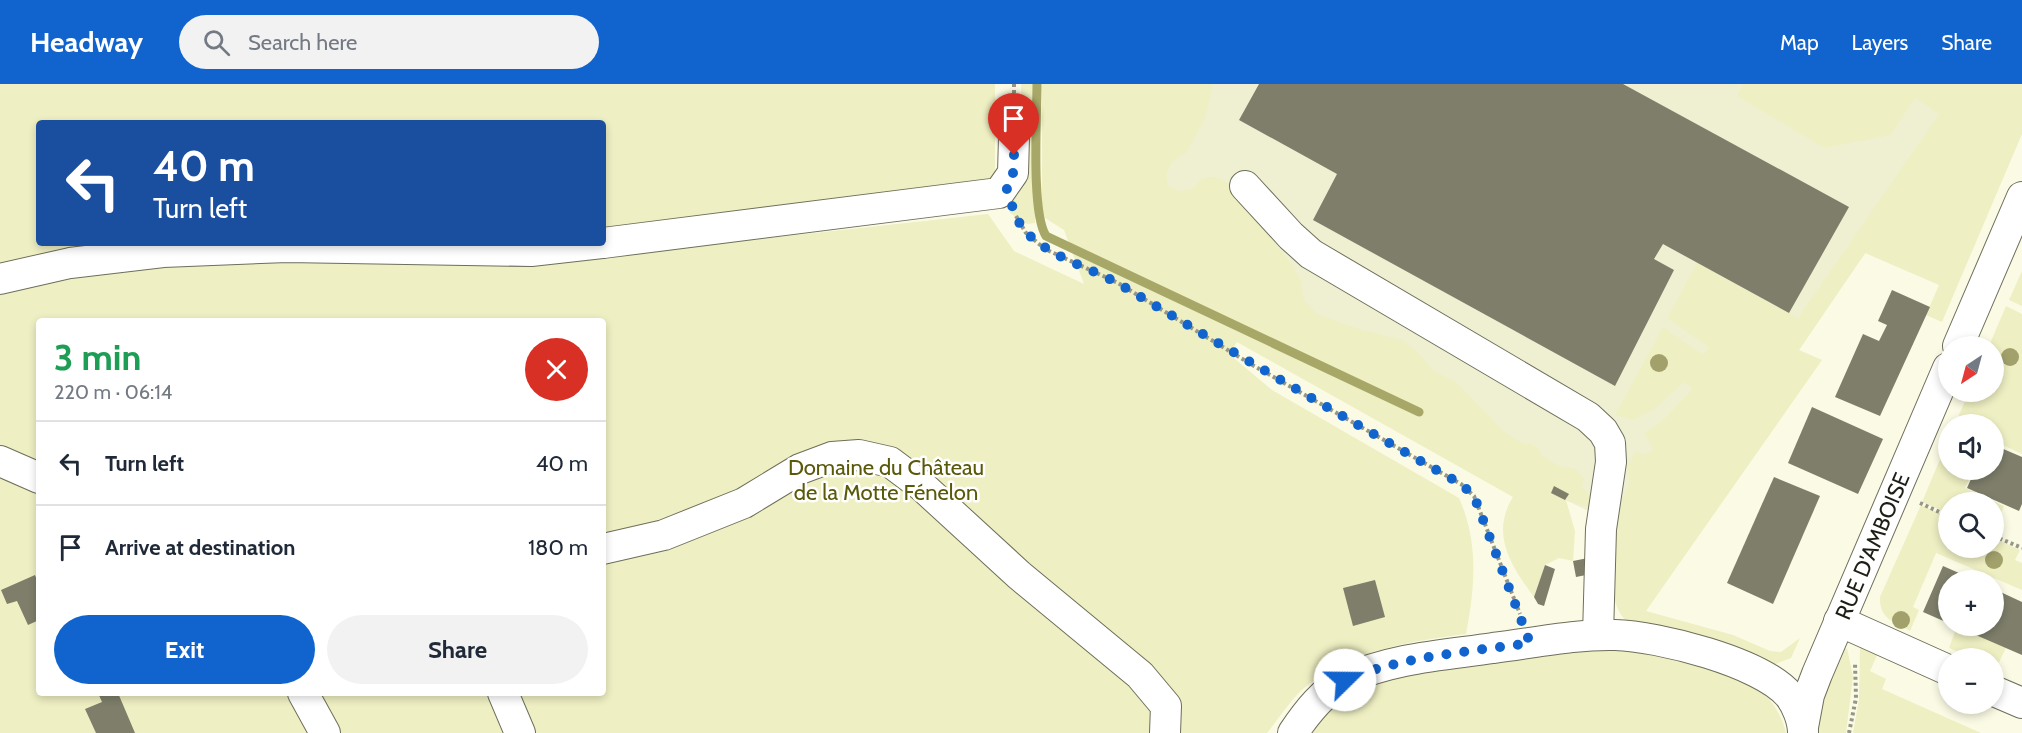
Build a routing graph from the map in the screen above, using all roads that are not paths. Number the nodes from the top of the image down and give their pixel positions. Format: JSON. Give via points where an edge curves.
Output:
{"nodes":[{"id":1,"x":1014,"y":137,"type":"dead end"},
{"id":2,"x":1245,"y":186,"type":"dead end"},
{"id":3,"x":2022,"y":197,"type":"edge"},
{"id":4,"x":606,"y":243,"type":"edge"},
{"id":5,"x":575,"y":246,"type":"edge"},
{"id":6,"x":0,"y":279,"type":"edge"},
{"id":7,"x":1962,"y":336,"type":"edge"},
{"id":8,"x":1938,"y":394,"type":"edge"},
{"id":9,"x":0,"y":461,"type":"edge"},
{"id":10,"x":36,"y":477,"type":"edge"},
{"id":11,"x":606,"y":548,"type":"edge"},
{"id":12,"x":1848,"y":625,"type":"junction"},
{"id":13,"x":1598,"y":635,"type":"junction"},
{"id":14,"x":1938,"y":666,"type":"edge"},
{"id":15,"x":2004,"y":695,"type":"edge"},
{"id":16,"x":305,"y":696,"type":"edge"},
{"id":17,"x":503,"y":696,"type":"edge"},
{"id":18,"x":2022,"y":703,"type":"edge"},
{"id":19,"x":1803,"y":730,"type":"edge"},
{"id":20,"x":324,"y":733,"type":"edge"},
{"id":21,"x":520,"y":733,"type":"edge"},
{"id":22,"x":1165,"y":733,"type":"edge"},
{"id":23,"x":1293,"y":733,"type":"edge"}],
"edges":[{"from":1,"to":4,"type":"street","via":[[1013,173],[999,193]]},
{"from":2,"to":13,"type":"street","via":[[1311,254],[1588,417],[1603,431],[1610,443],[1611,462],[1601,529]]},
{"from":3,"to":7,"type":"street"},
{"from":5,"to":6,"type":"street","via":[[531,251],[287,247],[163,252],[70,263]]},
{"from":8,"to":12,"type":"street","name":"RUE D'AMBOISE"},
{"from":9,"to":10,"type":"street"},
{"from":11,"to":22,"type":"street","via":[[653,538],[744,503],[800,469],[832,457],[859,455],[890,462],[922,486],[1018,575],[1140,675],[1166,706]]},
{"from":12,"to":14,"type":"street"},
{"from":12,"to":19,"type":"street","name":"RUE D'AMBOISE","via":[[1809,695]]},
{"from":13,"to":19,"type":"street","via":[[1641,637],[1741,666],[1788,694]]},
{"from":13,"to":23,"type":"street","via":[[1378,667],[1345,680],[1326,693]]},
{"from":15,"to":18,"type":"street"},
{"from":16,"to":20,"type":"street"},
{"from":17,"to":21,"type":"street"}]}
